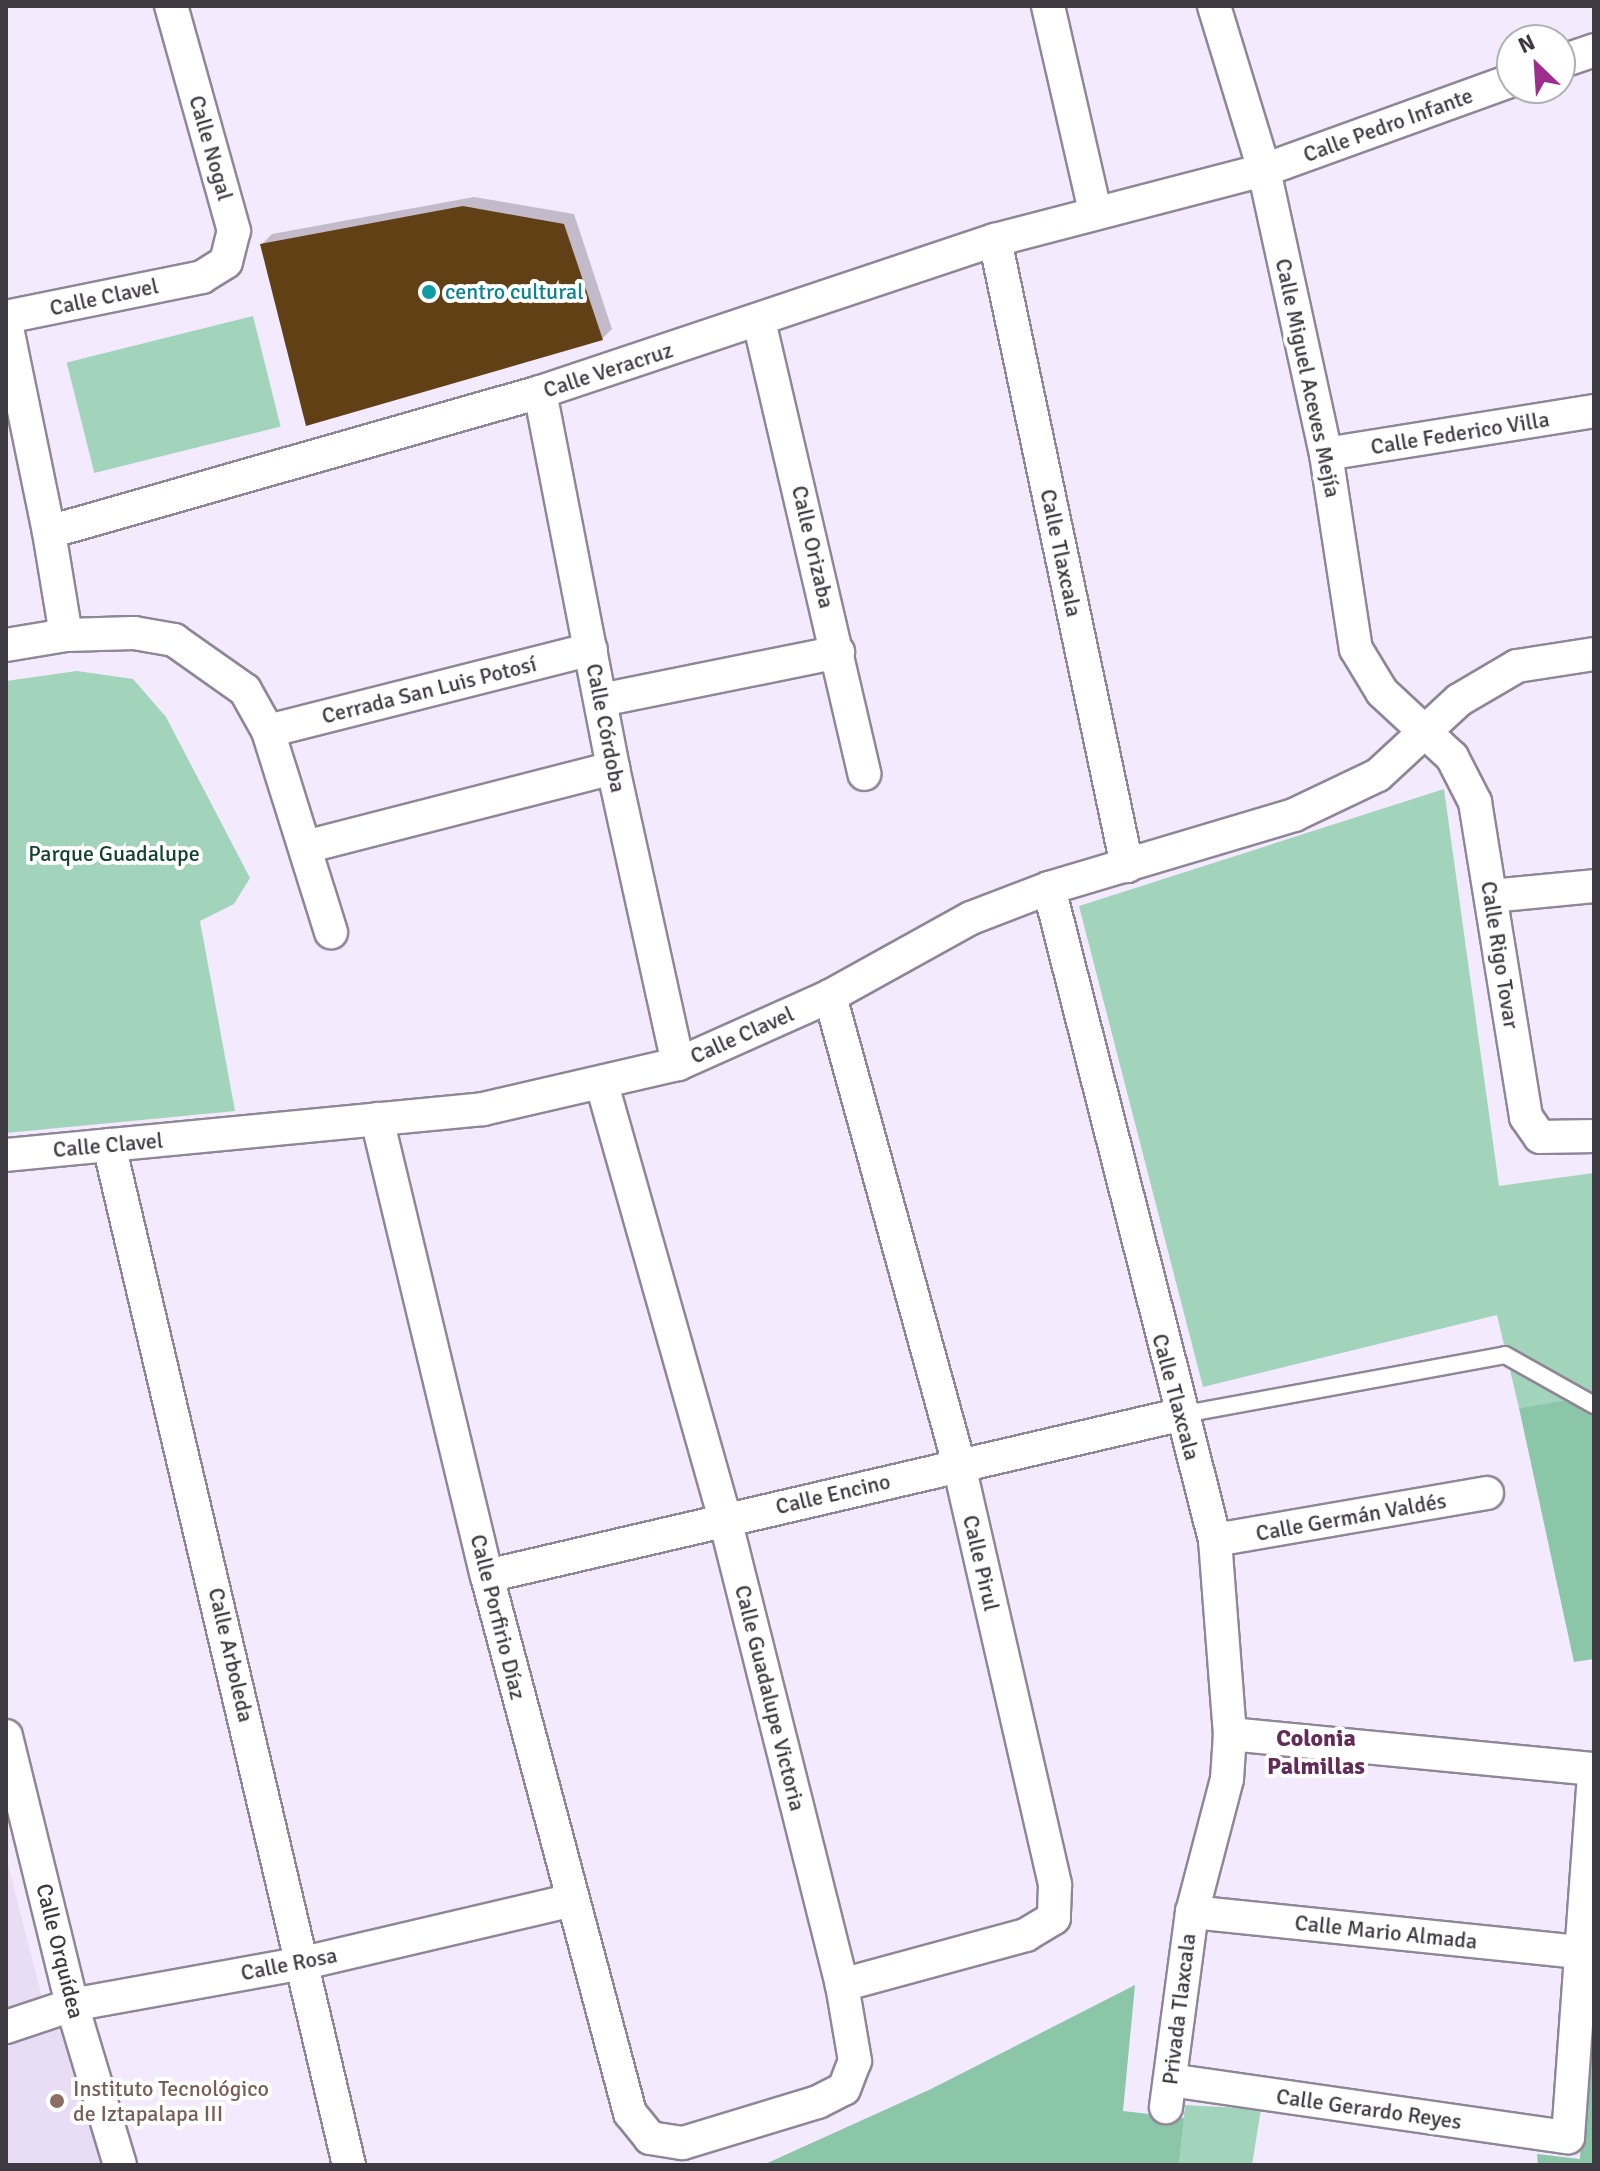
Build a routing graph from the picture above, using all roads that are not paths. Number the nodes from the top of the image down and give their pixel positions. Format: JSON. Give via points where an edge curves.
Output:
{"nodes":[{"id":1,"x":171,"y":6,"type":"edge"},
{"id":2,"x":1048,"y":6,"type":"edge"},
{"id":3,"x":1214,"y":6,"type":"edge"},
{"id":4,"x":1496,"y":86,"type":"edge"},
{"id":5,"x":1264,"y":170,"type":"junction"},
{"id":6,"x":1095,"y":211,"type":"junction"},
{"id":7,"x":995,"y":240,"type":"junction"},
{"id":8,"x":202,"y":277,"type":"joint"},
{"id":9,"x":6,"y":320,"type":"edge"},
{"id":10,"x":759,"y":321,"type":"junction"},
{"id":11,"x":540,"y":392,"type":"junction"},
{"id":12,"x":1594,"y":411,"type":"edge"},
{"id":13,"x":1326,"y":454,"type":"junction"},
{"id":14,"x":49,"y":532,"type":"junction"},
{"id":15,"x":66,"y":635,"type":"junction"},
{"id":16,"x":6,"y":645,"type":"edge"},
{"id":17,"x":591,"y":649,"type":"junction"},
{"id":18,"x":838,"y":652,"type":"junction"},
{"id":19,"x":1594,"y":654,"type":"edge"},
{"id":20,"x":601,"y":700,"type":"junction"},
{"id":21,"x":268,"y":731,"type":"junction"},
{"id":22,"x":1423,"y":734,"type":"junction"},
{"id":23,"x":613,"y":768,"type":"junction"},
{"id":24,"x":864,"y":774,"type":"dead end"},
{"id":25,"x":305,"y":847,"type":"junction"},
{"id":26,"x":1127,"y":866,"type":"junction"},
{"id":27,"x":1594,"y":886,"type":"edge"},
{"id":28,"x":1049,"y":888,"type":"junction"},
{"id":29,"x":1491,"y":896,"type":"junction"},
{"id":30,"x":331,"y":932,"type":"dead end"},
{"id":31,"x":830,"y":996,"type":"junction"},
{"id":32,"x":678,"y":1064,"type":"junction"},
{"id":33,"x":601,"y":1082,"type":"junction"},
{"id":34,"x":377,"y":1119,"type":"junction"},
{"id":35,"x":1594,"y":1136,"type":"edge"},
{"id":36,"x":109,"y":1145,"type":"junction"},
{"id":37,"x":6,"y":1155,"type":"edge"},
{"id":38,"x":1594,"y":1405,"type":"edge"},
{"id":39,"x":1179,"y":1415,"type":"junction"},
{"id":40,"x":959,"y":1465,"type":"junction"},
{"id":41,"x":1487,"y":1493,"type":"dead end"},
{"id":42,"x":725,"y":1519,"type":"junction"},
{"id":43,"x":1215,"y":1540,"type":"junction"},
{"id":44,"x":487,"y":1576,"type":"junction"},
{"id":45,"x":1230,"y":1734,"type":"junction"},
{"id":46,"x":6,"y":1736,"type":"edge"},
{"id":47,"x":1594,"y":1771,"type":"edge"},
{"id":48,"x":572,"y":1900,"type":"junction"},
{"id":49,"x":1192,"y":1912,"type":"junction"},
{"id":50,"x":1580,"y":1952,"type":"junction"},
{"id":51,"x":304,"y":1963,"type":"junction"},
{"id":52,"x":842,"y":1985,"type":"junction"},
{"id":53,"x":72,"y":2005,"type":"junction"},
{"id":54,"x":6,"y":2027,"type":"edge"},
{"id":55,"x":1168,"y":2094,"type":"joint"},
{"id":56,"x":630,"y":2113,"type":"joint"},
{"id":57,"x":120,"y":2165,"type":"edge"},
{"id":58,"x":349,"y":2165,"type":"edge"}],
"edges":[{"from":1,"to":8,"type":"street","name":"Calle Nogal","via":[[234,231],[226,262]]},
{"from":2,"to":6,"type":"street"},
{"from":3,"to":5,"type":"street","name":"Calle Miguel Aceves Mejía"},
{"from":4,"to":5,"type":"street","name":"Calle Pedro Infante"},
{"from":5,"to":6,"type":"street","name":"Calle Veracruz"},
{"from":5,"to":13,"type":"street","name":"Calle Miguel Aceves Mejía"},
{"from":6,"to":7,"type":"street","name":"Calle Veracruz"},
{"from":7,"to":10,"type":"street","name":"Calle Veracruz"},
{"from":7,"to":26,"type":"street","name":"Calle Tlaxcala"},
{"from":8,"to":9,"type":"street","name":"Calle Clavel"},
{"from":9,"to":14,"type":"street"},
{"from":10,"to":11,"type":"street","name":"Calle Veracruz"},
{"from":10,"to":18,"type":"street","name":"Calle Orizaba"},
{"from":11,"to":14,"type":"street","name":"Calle Veracruz"},
{"from":11,"to":17,"type":"street","name":"Calle Córdoba"},
{"from":12,"to":13,"type":"street","name":"Calle Federico Villa"},
{"from":13,"to":22,"type":"street","name":"Calle Miguel Aceves Mejía","via":[[1356,649],[1382,692]]},
{"from":14,"to":15,"type":"street"},
{"from":15,"to":16,"type":"street"},
{"from":15,"to":21,"type":"street","via":[[134,633],[174,640],[245,690]]},
{"from":17,"to":20,"type":"street","name":"Calle Córdoba"},
{"from":17,"to":21,"type":"street","name":"Cerrada San Luis Potosí"},
{"from":18,"to":20,"type":"street"},
{"from":18,"to":24,"type":"street","name":"Calle Orizaba"},
{"from":19,"to":22,"type":"street","name":"Calle Clavel","via":[[1517,666],[1459,700]]},
{"from":20,"to":23,"type":"street","name":"Calle Córdoba"},
{"from":21,"to":25,"type":"street"},
{"from":22,"to":26,"type":"street","name":"Calle Clavel","via":[[1378,775],[1294,815]]},
{"from":22,"to":29,"type":"street","name":"Calle Rigo Tovar","via":[[1452,757],[1475,802]]},
{"from":23,"to":25,"type":"street"},
{"from":23,"to":32,"type":"street","name":"Calle Córdoba"},
{"from":25,"to":30,"type":"street"},
{"from":26,"to":28,"type":"street","name":"Calle Clavel"},
{"from":27,"to":29,"type":"street"},
{"from":28,"to":31,"type":"street","name":"Calle Clavel","via":[[971,918]]},
{"from":28,"to":39,"type":"street","name":"Calle Tlaxcala"},
{"from":29,"to":35,"type":"street","name":"Calle Rigo Tovar","via":[[1526,1117],[1540,1137]]},
{"from":31,"to":32,"type":"street","name":"Calle Clavel"},
{"from":31,"to":40,"type":"street","name":"Calle Pirul"},
{"from":32,"to":33,"type":"street","name":"Calle Clavel"},
{"from":33,"to":34,"type":"street","name":"Calle Clavel","via":[[483,1109]]},
{"from":33,"to":42,"type":"street","name":"Calle Guadalupe Victoria"},
{"from":34,"to":36,"type":"street","name":"Calle Clavel"},
{"from":34,"to":44,"type":"street","name":"Calle Porfirio Díaz"},
{"from":36,"to":37,"type":"street","name":"Calle Clavel"},
{"from":36,"to":51,"type":"street","name":"Calle Arboleda"},
{"from":38,"to":39,"type":"lane","via":[[1505,1355]]},
{"from":39,"to":40,"type":"street","name":"Calle Encino"},
{"from":39,"to":43,"type":"street","name":"Calle Tlaxcala"},
{"from":40,"to":42,"type":"street","name":"Calle Encino"},
{"from":40,"to":52,"type":"street","name":"Calle Pirul","via":[[1055,1885],[1054,1918],[1026,1935]]},
{"from":41,"to":43,"type":"street","name":"Calle Germán Valdés"},
{"from":42,"to":44,"type":"street","name":"Calle Encino"},
{"from":42,"to":52,"type":"street","name":"Calle Guadalupe Victoria"},
{"from":43,"to":45,"type":"street","name":"Calle Tlaxcala"},
{"from":44,"to":48,"type":"street","name":"Calle Porfirio Díaz"},
{"from":45,"to":47,"type":"street"},
{"from":45,"to":49,"type":"street","name":"Calle Tlaxcala","via":[[1227,1779]]},
{"from":46,"to":53,"type":"street","name":"Calle Orquídea"},
{"from":47,"to":50,"type":"street"},
{"from":48,"to":51,"type":"street","name":"Calle Rosa"},
{"from":48,"to":56,"type":"street","name":"Calle Porfirio Díaz"},
{"from":49,"to":50,"type":"street","name":"Calle Mario Almada"},
{"from":49,"to":55,"type":"street","name":"Privada Tlaxcala"},
{"from":50,"to":55,"type":"street","name":"Calle Gerardo Reyes","via":[[1568,2137]]},
{"from":51,"to":53,"type":"street","name":"Calle Rosa"},
{"from":51,"to":58,"type":"street","name":"Calle Arboleda"},
{"from":52,"to":56,"type":"street","name":"Calle Guadalupe Victoria","via":[[855,2061],[844,2089],[818,2102],[683,2143],[650,2138]]},
{"from":53,"to":54,"type":"street","name":"Calle Rosa"},
{"from":53,"to":57,"type":"street","name":"Calle Orquídea"}]}
